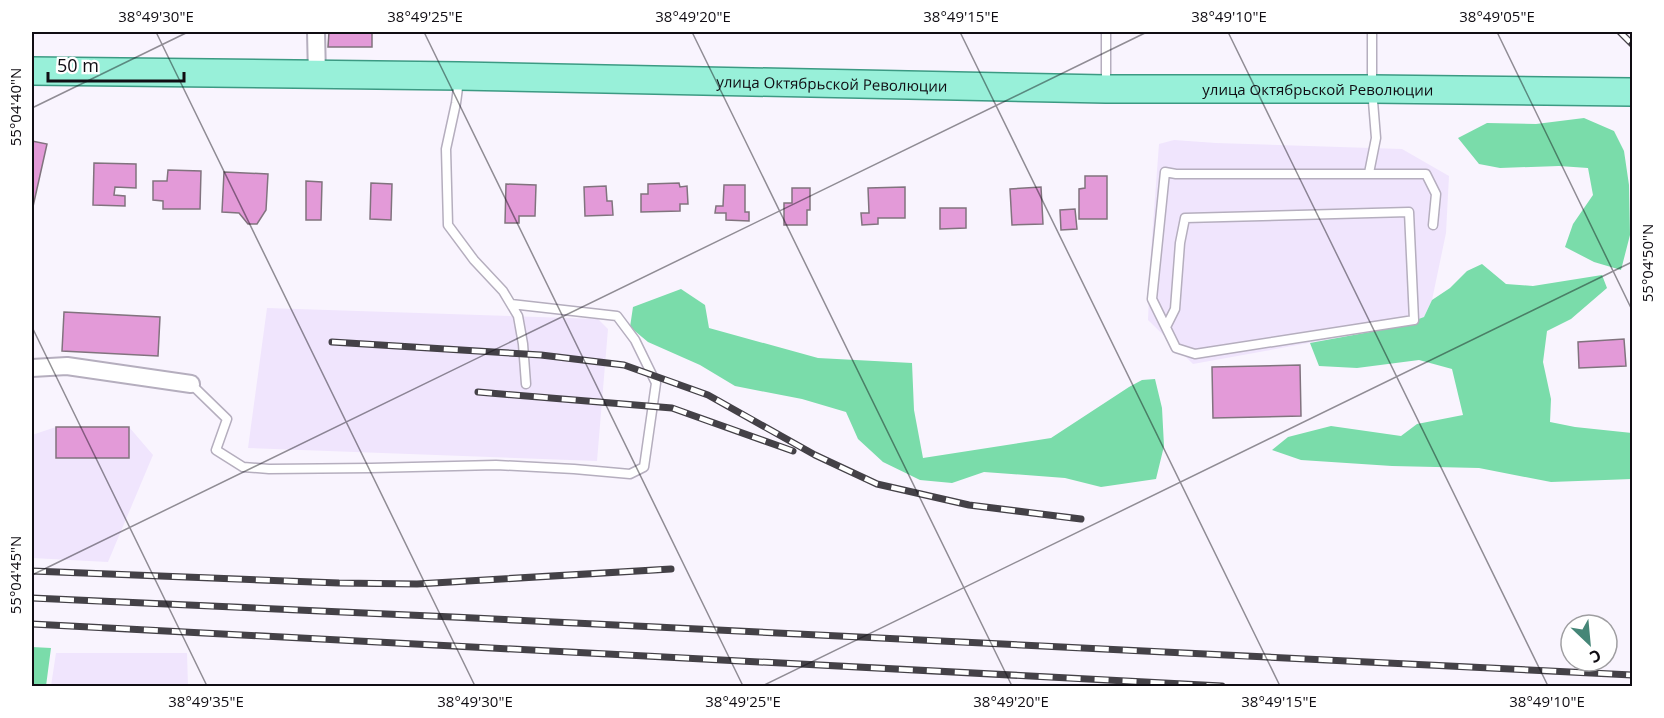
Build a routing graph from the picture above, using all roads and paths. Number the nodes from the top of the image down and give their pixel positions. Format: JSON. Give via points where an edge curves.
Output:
{"nodes":[{"id":1,"x":316,"y":32,"type":"edge"},
{"id":2,"x":1106,"y":32,"type":"edge"},
{"id":3,"x":1372,"y":32,"type":"edge"},
{"id":4,"x":32,"y":71,"type":"edge"},
{"id":5,"x":317,"y":76,"type":"junction"},
{"id":6,"x":459,"y":76,"type":"junction"},
{"id":7,"x":1106,"y":89,"type":"junction"},
{"id":8,"x":1372,"y":89,"type":"junction"},
{"id":9,"x":1632,"y":92,"type":"edge"},
{"id":10,"x":1369,"y":173,"type":"junction"},
{"id":11,"x":1433,"y":225,"type":"dead end"},
{"id":12,"x":511,"y":304,"type":"junction"},
{"id":13,"x":1166,"y":327,"type":"junction"},
{"id":14,"x":32,"y":368,"type":"edge"},
{"id":15,"x":191,"y":384,"type":"joint"},
{"id":16,"x":526,"y":384,"type":"dead end"}],
"edges":[{"from":1,"to":5,"type":"street"},
{"from":2,"to":7,"type":"lane"},
{"from":3,"to":8,"type":"lane"},
{"from":4,"to":5,"type":"main road","name":"улица Октябрьской Революции"},
{"from":5,"to":6,"type":"main road","name":"улица Октябрьской Революции"},
{"from":6,"to":7,"type":"main road","name":"улица Октябрьской Революции"},
{"from":6,"to":12,"type":"lane","via":[[446,148],[448,225]]},
{"from":7,"to":8,"type":"main road","name":"улица Октябрьской Революции"},
{"from":8,"to":9,"type":"main road","name":"улица Октябрьской Революции"},
{"from":8,"to":10,"type":"lane","via":[[1376,138]]},
{"from":10,"to":11,"type":"lane","via":[[1426,174],[1436,194]]},
{"from":10,"to":13,"type":"lane","via":[[1165,172],[1152,299]]},
{"from":12,"to":15,"type":"lane","via":[[617,316],[635,340],[656,382],[644,467],[630,474],[496,465],[243,467],[216,450],[227,418]]},
{"from":12,"to":16,"type":"lane","via":[[518,316]]},
{"from":13,"to":13,"type":"lane","via":[[1176,348],[1195,354],[1414,320],[1409,212],[1185,218],[1175,309]]},
{"from":14,"to":15,"type":"street","via":[[67,366]]}]}
